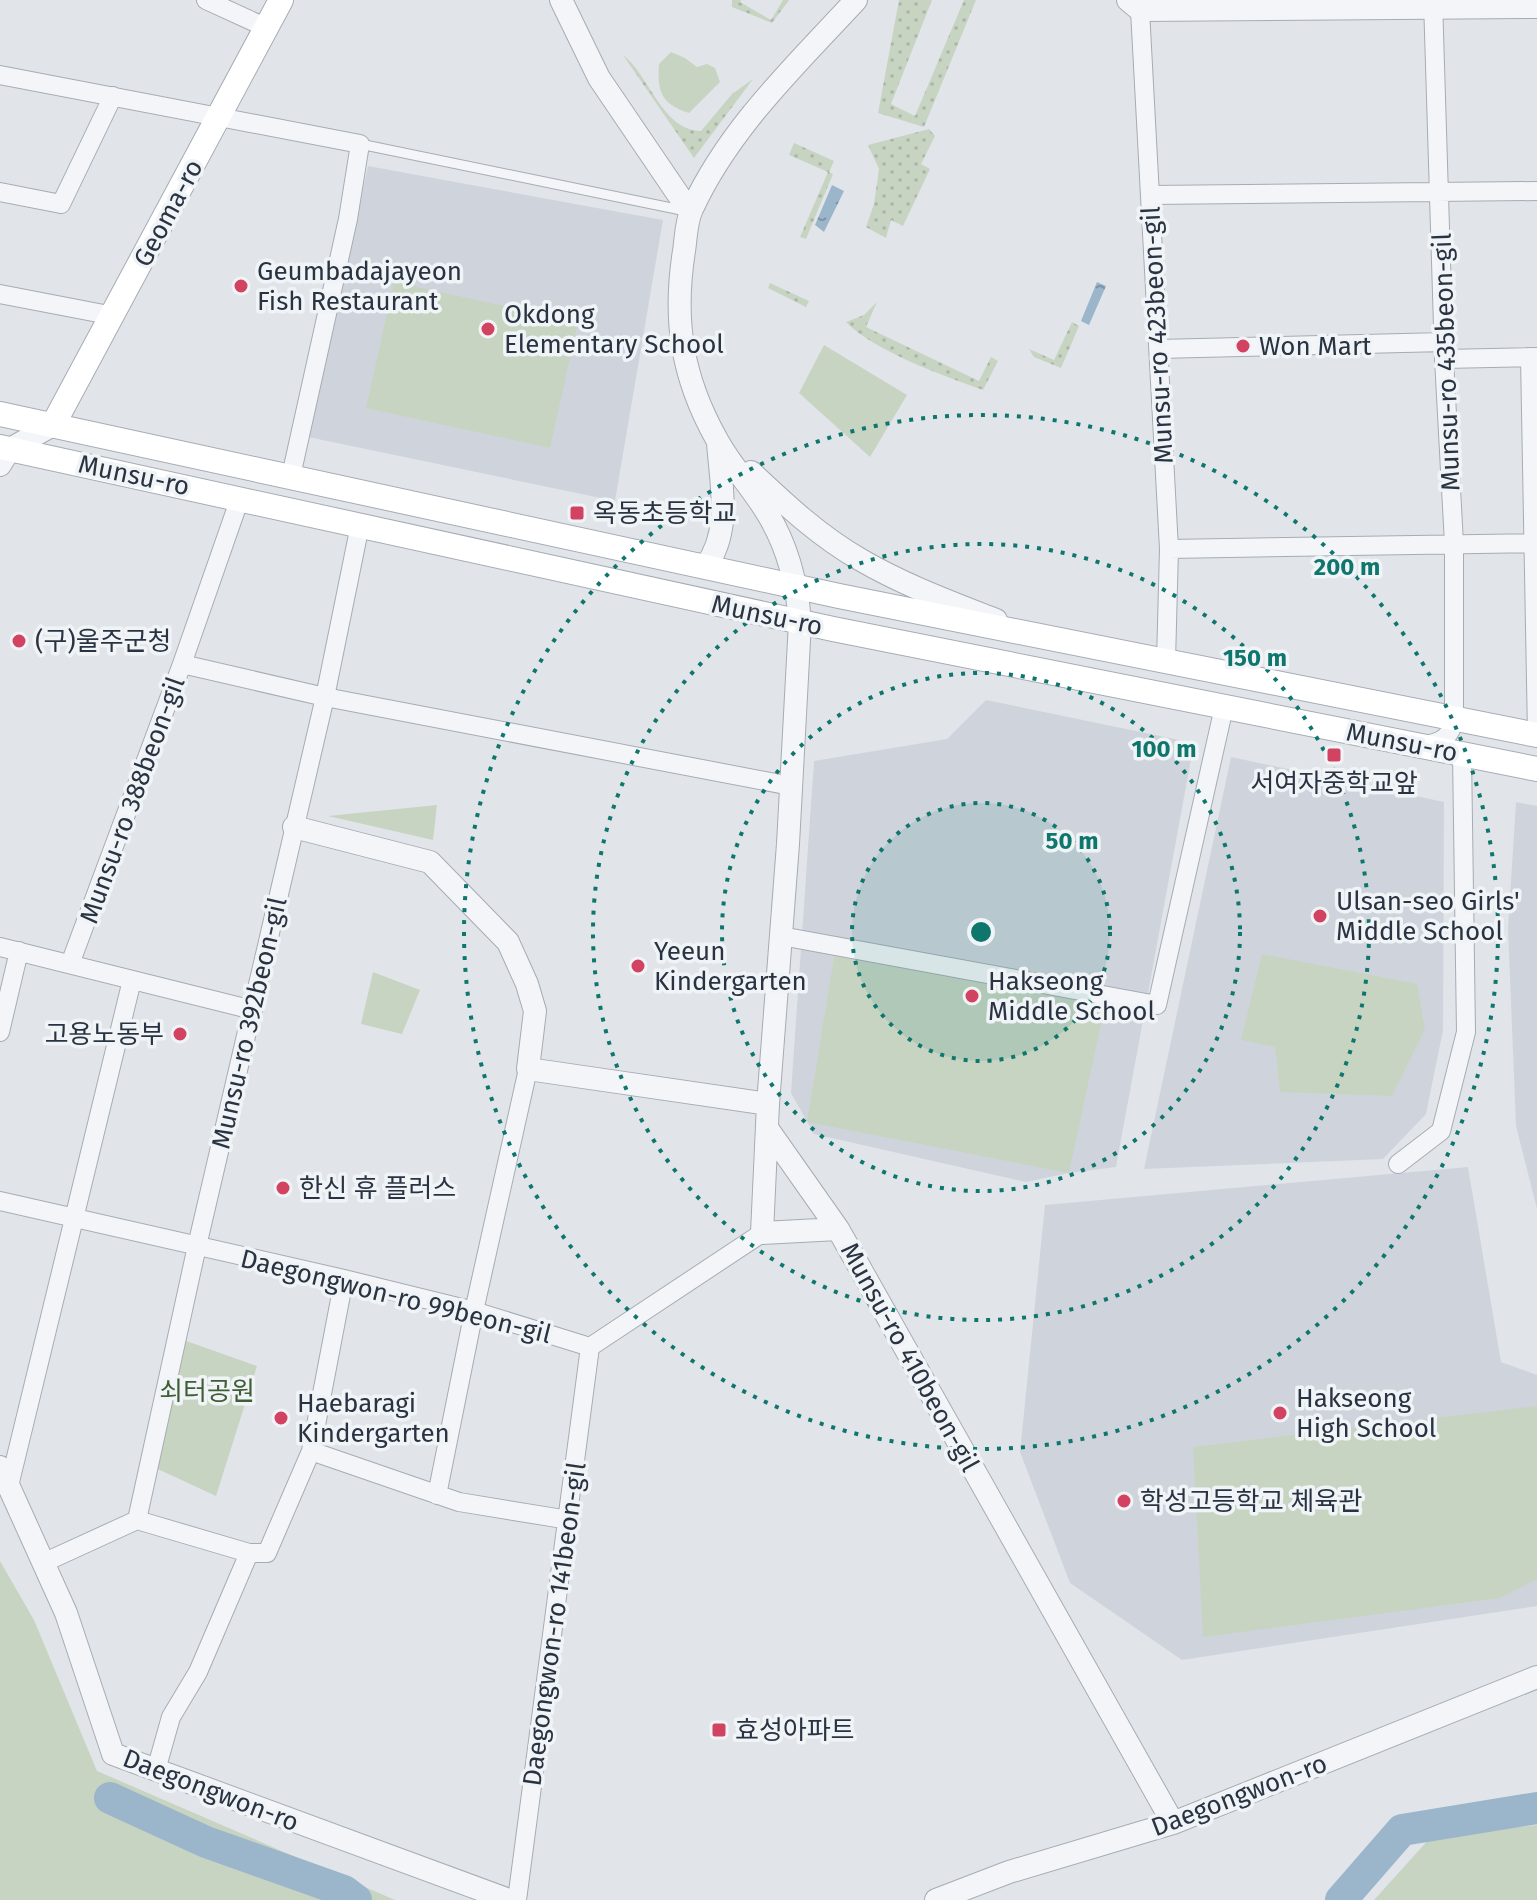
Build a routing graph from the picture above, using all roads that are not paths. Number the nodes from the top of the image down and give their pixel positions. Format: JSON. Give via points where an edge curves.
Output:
{"nodes":[{"id":1,"x":206,"y":0,"type":"edge"},
{"id":2,"x":281,"y":0,"type":"edge"},
{"id":3,"x":561,"y":0,"type":"edge"},
{"id":4,"x":856,"y":0,"type":"edge"},
{"id":5,"x":1433,"y":3,"type":"edge"},
{"id":6,"x":1134,"y":5,"type":"edge"},
{"id":7,"x":1537,"y":7,"type":"edge"},
{"id":8,"x":267,"y":28,"type":"junction"},
{"id":9,"x":0,"y":75,"type":"edge"},
{"id":10,"x":113,"y":96,"type":"junction"},
{"id":11,"x":218,"y":116,"type":"junction"},
{"id":12,"x":360,"y":144,"type":"junction"},
{"id":13,"x":1439,"y":191,"type":"junction"},
{"id":14,"x":1537,"y":191,"type":"edge"},
{"id":15,"x":0,"y":192,"type":"edge"},
{"id":16,"x":1150,"y":195,"type":"junction"},
{"id":17,"x":690,"y":212,"type":"junction"},
{"id":18,"x":0,"y":294,"type":"edge"},
{"id":19,"x":114,"y":316,"type":"junction"},
{"id":20,"x":1158,"y":349,"type":"junction"},
{"id":21,"x":1444,"y":351,"type":"junction"},
{"id":22,"x":1534,"y":357,"type":"edge"},
{"id":23,"x":0,"y":414,"type":"edge"},
{"id":24,"x":53,"y":425,"type":"junction"},
{"id":25,"x":717,"y":442,"type":"junction"},
{"id":26,"x":3,"y":454,"type":"edge"},
{"id":27,"x":291,"y":476,"type":"junction"},
{"id":28,"x":240,"y":498,"type":"junction"},
{"id":29,"x":360,"y":525,"type":"junction"},
{"id":30,"x":1535,"y":543,"type":"edge"},
{"id":31,"x":1454,"y":544,"type":"junction"},
{"id":32,"x":1169,"y":549,"type":"junction"},
{"id":33,"x":705,"y":567,"type":"junction"},
{"id":34,"x":797,"y":587,"type":"junction"},
{"id":35,"x":800,"y":622,"type":"junction"},
{"id":36,"x":1037,"y":636,"type":"junction"},
{"id":37,"x":1166,"y":661,"type":"junction"},
{"id":38,"x":182,"y":664,"type":"junction"},
{"id":39,"x":325,"y":697,"type":"junction"},
{"id":40,"x":1224,"y":707,"type":"junction"},
{"id":41,"x":1454,"y":718,"type":"junction"},
{"id":42,"x":1537,"y":735,"type":"edge"},
{"id":43,"x":1420,"y":745,"type":"junction"},
{"id":44,"x":1462,"y":754,"type":"junction"},
{"id":45,"x":1537,"y":769,"type":"edge"},
{"id":46,"x":791,"y":786,"type":"junction"},
{"id":47,"x":294,"y":827,"type":"junction"},
{"id":48,"x":781,"y":936,"type":"junction"},
{"id":49,"x":0,"y":947,"type":"edge"},
{"id":50,"x":19,"y":951,"type":"junction"},
{"id":51,"x":70,"y":964,"type":"junction"},
{"id":52,"x":132,"y":980,"type":"junction"},
{"id":53,"x":253,"y":1010,"type":"junction"},
{"id":54,"x":0,"y":1032,"type":"edge"},
{"id":55,"x":528,"y":1069,"type":"junction"},
{"id":56,"x":768,"y":1104,"type":"junction"},
{"id":57,"x":767,"y":1128,"type":"junction"},
{"id":58,"x":1398,"y":1164,"type":"dead end"},
{"id":59,"x":0,"y":1201,"type":"edge"},
{"id":60,"x":73,"y":1218,"type":"junction"},
{"id":61,"x":838,"y":1229,"type":"junction"},
{"id":62,"x":762,"y":1233,"type":"junction"},
{"id":63,"x":197,"y":1246,"type":"junction"},
{"id":64,"x":344,"y":1279,"type":"junction"},
{"id":65,"x":474,"y":1311,"type":"junction"},
{"id":66,"x":590,"y":1347,"type":"junction"},
{"id":67,"x":311,"y":1451,"type":"junction"},
{"id":68,"x":4,"y":1477,"type":"edge"},
{"id":69,"x":437,"y":1495,"type":"junction"},
{"id":70,"x":137,"y":1520,"type":"junction"},
{"id":71,"x":569,"y":1520,"type":"junction"},
{"id":72,"x":249,"y":1553,"type":"junction"},
{"id":73,"x":43,"y":1563,"type":"junction"},
{"id":74,"x":1537,"y":1677,"type":"edge"},
{"id":75,"x":156,"y":1770,"type":"junction"},
{"id":76,"x":1173,"y":1823,"type":"junction"},
{"id":77,"x":509,"y":1900,"type":"edge"},
{"id":78,"x":517,"y":1900,"type":"edge"},
{"id":79,"x":936,"y":1900,"type":"edge"}],
"edges":[{"from":1,"to":8,"type":"street"},
{"from":2,"to":8,"type":"main road","name":"Geoma-ro"},
{"from":3,"to":17,"type":"street","via":[[599,78]]},
{"from":4,"to":17,"type":"street","via":[[753,112]]},
{"from":5,"to":6,"type":"street"},
{"from":5,"to":7,"type":"street"},
{"from":5,"to":13,"type":"street","name":"Munsu-ro 435beon-gil"},
{"from":6,"to":16,"type":"street","name":"Munsu-ro 423beon-gil"},
{"from":8,"to":11,"type":"main road","name":"Geoma-ro"},
{"from":9,"to":10,"type":"street"},
{"from":10,"to":11,"type":"street"},
{"from":10,"to":15,"type":"street","via":[[61,204]]},
{"from":11,"to":12,"type":"street"},
{"from":11,"to":19,"type":"main road","name":"Geoma-ro"},
{"from":12,"to":17,"type":"lane"},
{"from":12,"to":27,"type":"street"},
{"from":13,"to":14,"type":"street"},
{"from":13,"to":16,"type":"street"},
{"from":13,"to":21,"type":"street","name":"Munsu-ro 435beon-gil"},
{"from":16,"to":20,"type":"street","name":"Munsu-ro 423beon-gil"},
{"from":17,"to":25,"type":"street","via":[[678,288],[680,337],[695,400]]},
{"from":18,"to":19,"type":"street"},
{"from":19,"to":24,"type":"main road","name":"Geoma-ro"},
{"from":20,"to":21,"type":"street"},
{"from":20,"to":32,"type":"street","name":"Munsu-ro 423beon-gil"},
{"from":21,"to":22,"type":"street"},
{"from":21,"to":31,"type":"street","name":"Munsu-ro 435beon-gil"},
{"from":22,"to":30,"type":"street"},
{"from":23,"to":24,"type":"main road","name":"Munsu-ro"},
{"from":24,"to":26,"type":"street"},
{"from":24,"to":27,"type":"main road","name":"Munsu-ro"},
{"from":25,"to":33,"type":"street","via":[[722,516],[716,551]]},
{"from":25,"to":34,"type":"street","via":[[766,510],[785,546]]},
{"from":25,"to":36,"type":"street","via":[[798,516],[860,560]]},
{"from":26,"to":28,"type":"main road","name":"Munsu-ro"},
{"from":27,"to":33,"type":"main road","name":"Munsu-ro"},
{"from":28,"to":29,"type":"main road","name":"Munsu-ro"},
{"from":28,"to":38,"type":"street","name":"Munsu-ro 388beon-gil"},
{"from":29,"to":35,"type":"main road","name":"Munsu-ro"},
{"from":29,"to":39,"type":"street","name":"Munsu-ro 392beon-gil"},
{"from":30,"to":31,"type":"street"},
{"from":30,"to":42,"type":"street"},
{"from":31,"to":32,"type":"street"},
{"from":31,"to":41,"type":"street","name":"Munsu-ro 435beon-gil"},
{"from":32,"to":37,"type":"street","name":"Munsu-ro 423beon-gil"},
{"from":33,"to":34,"type":"main road","name":"Munsu-ro"},
{"from":34,"to":35,"type":"street"},
{"from":34,"to":36,"type":"main road","name":"Munsu-ro"},
{"from":35,"to":40,"type":"main road","name":"Munsu-ro"},
{"from":35,"to":46,"type":"street"},
{"from":36,"to":37,"type":"main road","name":"Munsu-ro"},
{"from":37,"to":41,"type":"main road","name":"Munsu-ro"},
{"from":38,"to":39,"type":"street"},
{"from":38,"to":51,"type":"street","name":"Munsu-ro 388beon-gil"},
{"from":39,"to":46,"type":"street"},
{"from":39,"to":47,"type":"street","name":"Munsu-ro 392beon-gil"},
{"from":40,"to":43,"type":"main road","name":"Munsu-ro"},
{"from":40,"to":48,"type":"street","via":[[1157,1005]]},
{"from":41,"to":42,"type":"main road","name":"Munsu-ro"},
{"from":41,"to":43,"type":"street","via":[[1445,739]]},
{"from":43,"to":44,"type":"main road","name":"Munsu-ro"},
{"from":44,"to":45,"type":"main road","name":"Munsu-ro"},
{"from":44,"to":58,"type":"street","via":[[1466,1032],[1441,1131]]},
{"from":46,"to":48,"type":"street"},
{"from":47,"to":53,"type":"street","name":"Munsu-ro 392beon-gil"},
{"from":47,"to":55,"type":"street","via":[[430,862],[508,942],[535,1011]]},
{"from":48,"to":56,"type":"street"},
{"from":49,"to":50,"type":"street"},
{"from":50,"to":51,"type":"street"},
{"from":50,"to":54,"type":"street"},
{"from":51,"to":52,"type":"street"},
{"from":52,"to":53,"type":"street"},
{"from":52,"to":60,"type":"street"},
{"from":53,"to":63,"type":"street","name":"Munsu-ro 392beon-gil"},
{"from":55,"to":56,"type":"street"},
{"from":55,"to":65,"type":"street"},
{"from":56,"to":57,"type":"street"},
{"from":57,"to":61,"type":"street"},
{"from":57,"to":62,"type":"street"},
{"from":59,"to":60,"type":"street","name":"Daegongwon-ro 99beon-gil"},
{"from":60,"to":63,"type":"street","name":"Daegongwon-ro 99beon-gil"},
{"from":60,"to":68,"type":"street"},
{"from":61,"to":62,"type":"street","name":"Munsu-ro 410beon-gil"},
{"from":61,"to":76,"type":"street","name":"Munsu-ro 410beon-gil"},
{"from":62,"to":66,"type":"street"},
{"from":63,"to":64,"type":"street","name":"Daegongwon-ro 99beon-gil"},
{"from":63,"to":70,"type":"street","name":"Munsu-ro 392beon-gil"},
{"from":64,"to":65,"type":"street","name":"Daegongwon-ro 99beon-gil"},
{"from":64,"to":67,"type":"street"},
{"from":65,"to":66,"type":"street","name":"Daegongwon-ro 99beon-gil"},
{"from":65,"to":69,"type":"street"},
{"from":66,"to":71,"type":"street","name":"Daegongwon-ro 141beon-gil"},
{"from":67,"to":69,"type":"street"},
{"from":67,"to":72,"type":"street","via":[[267,1553]]},
{"from":68,"to":73,"type":"street","name":"Daegongwon-ro"},
{"from":69,"to":71,"type":"street"},
{"from":70,"to":72,"type":"street"},
{"from":70,"to":73,"type":"street"},
{"from":71,"to":78,"type":"street","name":"Daegongwon-ro 141beon-gil"},
{"from":72,"to":75,"type":"street","via":[[198,1672],[171,1717]]},
{"from":73,"to":75,"type":"street","name":"Daegongwon-ro","via":[[66,1613],[113,1754]]},
{"from":74,"to":76,"type":"street","name":"Daegongwon-ro"},
{"from":75,"to":77,"type":"street","name":"Daegongwon-ro"},
{"from":76,"to":79,"type":"street","name":"Daegongwon-ro","via":[[1009,1872]]}]}
